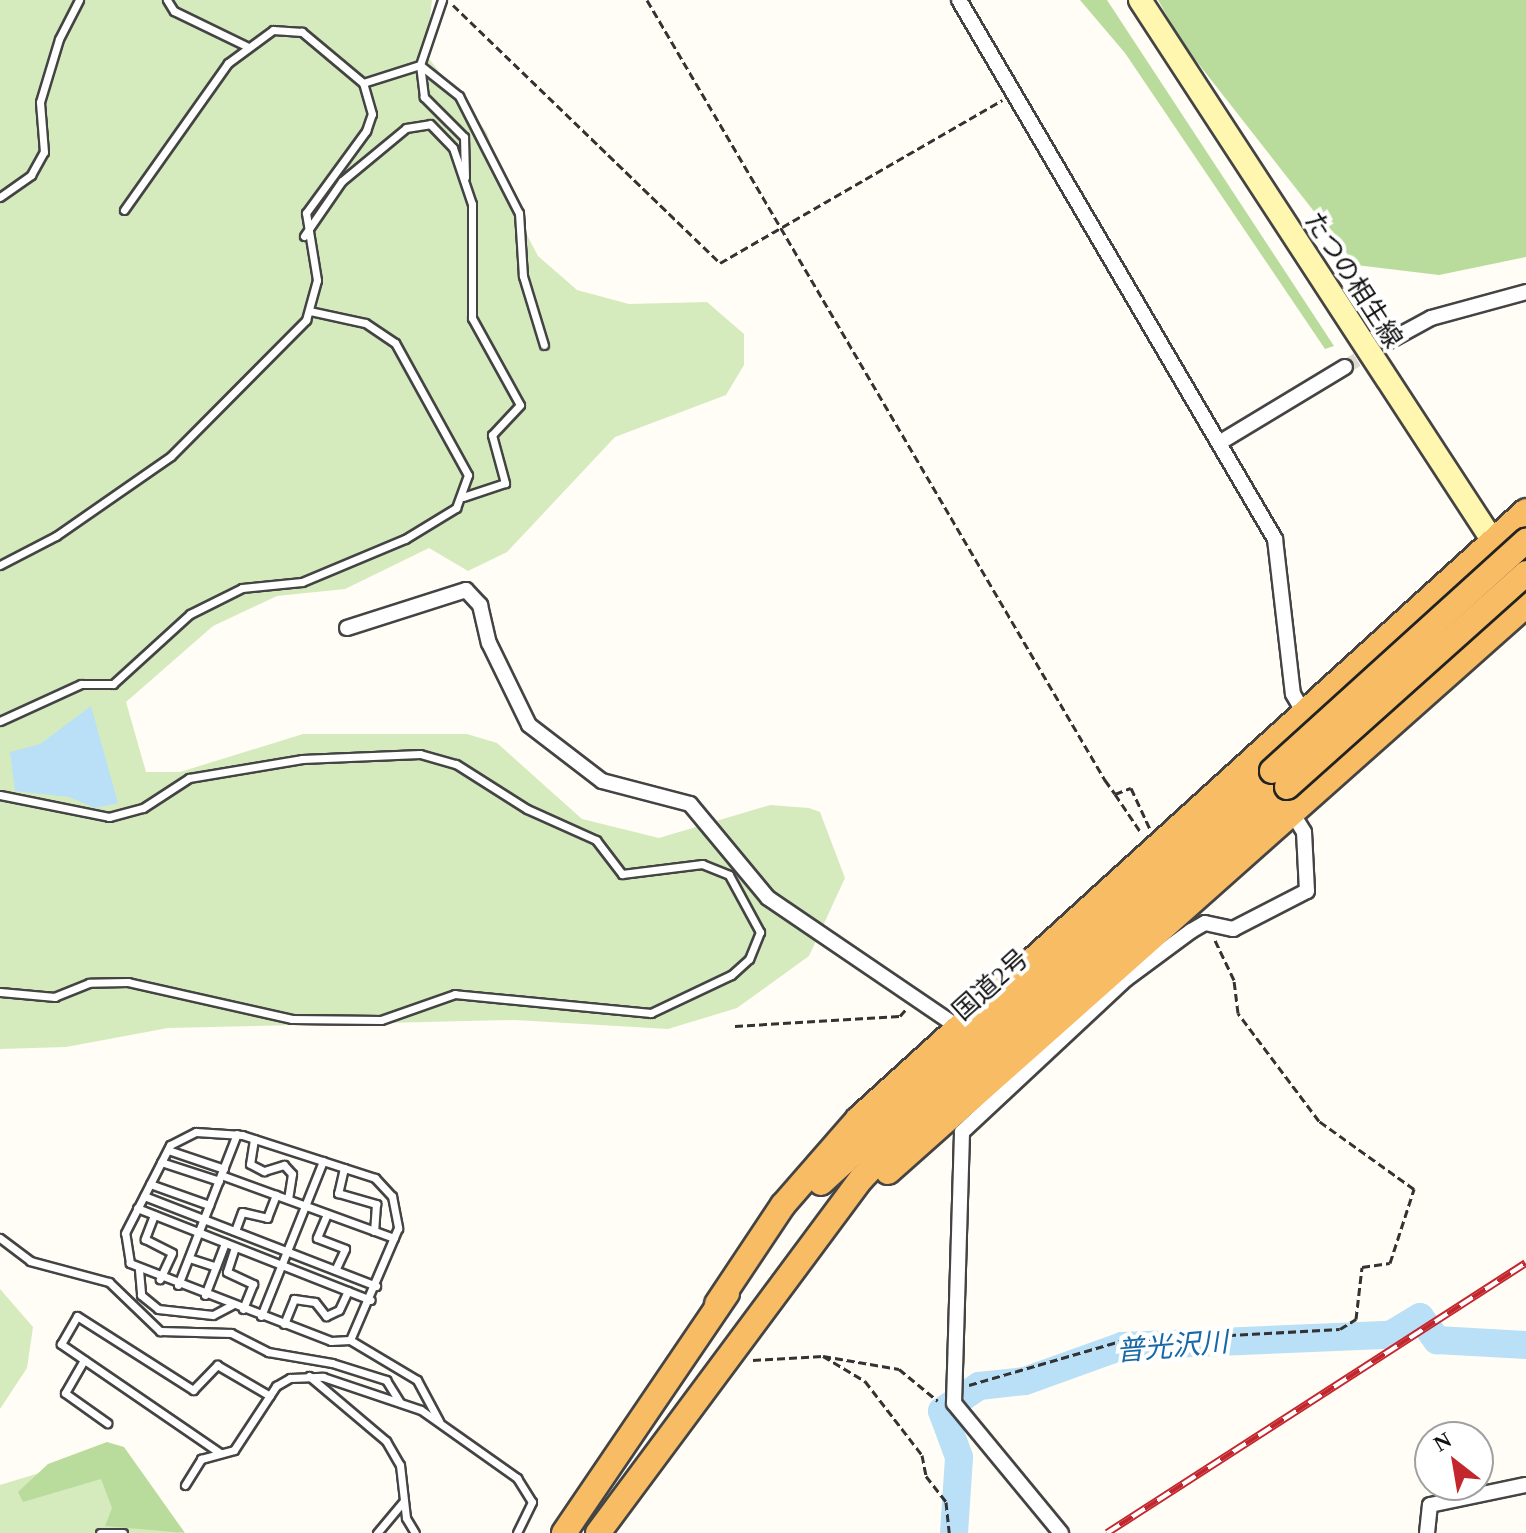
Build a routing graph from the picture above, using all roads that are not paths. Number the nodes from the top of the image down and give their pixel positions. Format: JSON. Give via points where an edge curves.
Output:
{"nodes":[{"id":1,"x":79,"y":0,"type":"edge"},
{"id":2,"x":167,"y":0,"type":"edge"},
{"id":3,"x":445,"y":0,"type":"edge"},
{"id":4,"x":959,"y":0,"type":"edge"},
{"id":5,"x":1140,"y":0,"type":"edge"},
{"id":6,"x":246,"y":46,"type":"junction"},
{"id":7,"x":420,"y":65,"type":"junction"},
{"id":8,"x":363,"y":83,"type":"junction"},
{"id":9,"x":465,"y":177,"type":"junction"},
{"id":10,"x":0,"y":197,"type":"edge"},
{"id":11,"x":124,"y":210,"type":"dead end"},
{"id":12,"x":304,"y":236,"type":"junction"},
{"id":13,"x":1526,"y":292,"type":"edge"},
{"id":14,"x":310,"y":311,"type":"junction"},
{"id":15,"x":1387,"y":342,"type":"tunnel mouth"},
{"id":16,"x":544,"y":345,"type":"dead end"},
{"id":17,"x":1345,"y":367,"type":"tunnel mouth"},
{"id":18,"x":1219,"y":443,"type":"junction"},
{"id":19,"x":463,"y":497,"type":"junction"},
{"id":20,"x":1526,"y":511,"type":"edge"},
{"id":21,"x":1492,"y":541,"type":"junction"},
{"id":22,"x":1526,"y":541,"type":"edge"},
{"id":23,"x":0,"y":565,"type":"edge"},
{"id":24,"x":1526,"y":573,"type":"edge"},
{"id":25,"x":1526,"y":587,"type":"edge"},
{"id":26,"x":1526,"y":605,"type":"edge"},
{"id":27,"x":347,"y":628,"type":"dead end"},
{"id":28,"x":1303,"y":711,"type":"junction"},
{"id":29,"x":0,"y":721,"type":"edge"},
{"id":30,"x":1283,"y":790,"type":"junction"},
{"id":31,"x":0,"y":795,"type":"edge"},
{"id":32,"x":0,"y":992,"type":"edge"},
{"id":33,"x":1073,"y":1018,"type":"junction"},
{"id":34,"x":956,"y":1026,"type":"junction"},
{"id":35,"x":237,"y":1134,"type":"junction"},
{"id":36,"x":254,"y":1139,"type":"junction"},
{"id":37,"x":168,"y":1150,"type":"junction"},
{"id":38,"x":323,"y":1161,"type":"junction"},
{"id":39,"x":161,"y":1162,"type":"junction"},
{"id":40,"x":344,"y":1168,"type":"junction"},
{"id":41,"x":221,"y":1175,"type":"junction"},
{"id":42,"x":150,"y":1184,"type":"junction"},
{"id":43,"x":276,"y":1195,"type":"junction"},
{"id":44,"x":144,"y":1196,"type":"junction"},
{"id":45,"x":288,"y":1199,"type":"junction"},
{"id":46,"x":209,"y":1205,"type":"junction"},
{"id":47,"x":305,"y":1205,"type":"junction"},
{"id":48,"x":137,"y":1208,"type":"junction"},
{"id":49,"x":327,"y":1214,"type":"junction"},
{"id":50,"x":154,"y":1215,"type":"junction"},
{"id":51,"x":204,"y":1219,"type":"junction"},
{"id":52,"x":235,"y":1231,"type":"junction"},
{"id":53,"x":374,"y":1231,"type":"junction"},
{"id":54,"x":199,"y":1232,"type":"junction"},
{"id":55,"x":0,"y":1238,"type":"edge"},
{"id":56,"x":394,"y":1238,"type":"junction"},
{"id":57,"x":225,"y":1243,"type":"junction"},
{"id":58,"x":235,"y":1247,"type":"junction"},
{"id":59,"x":287,"y":1251,"type":"junction"},
{"id":60,"x":189,"y":1258,"type":"junction"},
{"id":61,"x":281,"y":1265,"type":"junction"},
{"id":62,"x":216,"y":1267,"type":"junction"},
{"id":63,"x":139,"y":1270,"type":"junction"},
{"id":64,"x":335,"y":1270,"type":"junction"},
{"id":65,"x":784,"y":1275,"type":"junction"},
{"id":66,"x":160,"y":1279,"type":"junction"},
{"id":67,"x":178,"y":1285,"type":"junction"},
{"id":68,"x":376,"y":1286,"type":"junction"},
{"id":69,"x":348,"y":1291,"type":"junction"},
{"id":70,"x":205,"y":1295,"type":"junction"},
{"id":71,"x":371,"y":1300,"type":"junction"},
{"id":72,"x":717,"y":1304,"type":"junction"},
{"id":73,"x":232,"y":1305,"type":"junction"},
{"id":74,"x":243,"y":1309,"type":"junction"},
{"id":75,"x":261,"y":1316,"type":"junction"},
{"id":76,"x":284,"y":1324,"type":"junction"},
{"id":77,"x":350,"y":1340,"type":"junction"},
{"id":78,"x":84,"y":1360,"type":"junction"},
{"id":79,"x":309,"y":1376,"type":"junction"},
{"id":80,"x":270,"y":1396,"type":"junction"},
{"id":81,"x":400,"y":1402,"type":"junction"},
{"id":82,"x":439,"y":1421,"type":"junction"},
{"id":83,"x":107,"y":1423,"type":"dead end"},
{"id":84,"x":220,"y":1453,"type":"junction"},
{"id":85,"x":185,"y":1485,"type":"dead end"},
{"id":86,"x":1526,"y":1485,"type":"edge"},
{"id":87,"x":403,"y":1502,"type":"junction"},
{"id":88,"x":100,"y":1533,"type":"edge"},
{"id":89,"x":123,"y":1533,"type":"edge"},
{"id":90,"x":377,"y":1533,"type":"edge"},
{"id":91,"x":415,"y":1533,"type":"edge"},
{"id":92,"x":517,"y":1533,"type":"edge"},
{"id":93,"x":564,"y":1533,"type":"edge"},
{"id":94,"x":598,"y":1533,"type":"edge"},
{"id":95,"x":1061,"y":1533,"type":"edge"},
{"id":96,"x":1427,"y":1533,"type":"edge"}],
"edges":[{"from":1,"to":10,"type":"lane","via":[[40,102],[44,152],[31,175]]},
{"from":2,"to":6,"type":"lane","via":[[174,11]]},
{"from":3,"to":7,"type":"lane"},
{"from":4,"to":18,"type":"street"},
{"from":5,"to":21,"type":"main road","name":"たつの相生線"},
{"from":6,"to":8,"type":"lane","via":[[273,30],[302,32]]},
{"from":6,"to":11,"type":"lane"},
{"from":7,"to":8,"type":"lane"},
{"from":7,"to":9,"type":"lane","via":[[424,97],[464,137]]},
{"from":7,"to":16,"type":"lane","via":[[459,96],[519,213],[523,276]]},
{"from":8,"to":12,"type":"lane","via":[[372,114],[366,131],[314,196]]},
{"from":9,"to":12,"type":"lane","via":[[441,133],[416,124],[342,181]]},
{"from":9,"to":19,"type":"lane","via":[[474,242],[472,318],[520,405],[492,435],[505,483]]},
{"from":12,"to":14,"type":"lane","via":[[317,280]]},
{"from":13,"to":15,"type":"street","via":[[1431,318]]},
{"from":14,"to":19,"type":"lane","via":[[348,316],[395,343],[462,460],[468,475]]},
{"from":14,"to":23,"type":"lane","via":[[265,369],[171,456],[56,536]]},
{"from":17,"to":18,"type":"street"},
{"from":18,"to":28,"type":"street","via":[[1275,539],[1293,694]]},
{"from":19,"to":29,"type":"lane","via":[[443,520],[340,568],[302,582],[242,588],[190,614],[113,684],[81,684]]},
{"from":20,"to":21,"type":"highway"},
{"from":21,"to":25,"type":"main road","name":"たつの相生線"},
{"from":21,"to":28,"type":"highway"},
{"from":22,"to":30,"type":"highway","name":"国道2号","bridge":true},
{"from":24,"to":30,"type":"highway","name":"国道2号","bridge":true},
{"from":26,"to":30,"type":"highway"},
{"from":27,"to":34,"type":"street","via":[[466,590],[480,605],[489,643],[529,725],[602,781],[690,804],[768,898],[915,993]]},
{"from":28,"to":34,"type":"highway","via":[[1152,838]]},
{"from":30,"to":33,"type":"highway"},
{"from":30,"to":33,"type":"street","via":[[1304,832],[1307,891],[1224,927],[1205,923]]},
{"from":30,"to":65,"type":"highway","name":"国道2号","via":[[925,1112]]},
{"from":30,"to":72,"type":"highway","name":"国道2号","via":[[897,1107]]},
{"from":31,"to":32,"type":"lane","via":[[109,817],[143,808],[189,778],[302,759],[420,754],[456,764],[596,840],[622,874],[702,864],[729,875],[760,932],[749,959],[731,975],[651,1013],[455,994],[381,1020],[292,1019],[128,982],[89,983],[55,997]]},
{"from":33,"to":65,"type":"highway"},
{"from":33,"to":95,"type":"street","via":[[962,1132],[954,1397]]},
{"from":34,"to":72,"type":"highway","via":[[820,1159]]},
{"from":35,"to":36,"type":"lane"},
{"from":35,"to":37,"type":"lane","via":[[196,1132]]},
{"from":35,"to":41,"type":"lane"},
{"from":36,"to":38,"type":"lane"},
{"from":36,"to":45,"type":"lane","via":[[250,1164],[264,1171],[284,1165],[292,1174]]},
{"from":37,"to":39,"type":"lane"},
{"from":37,"to":41,"type":"lane"},
{"from":38,"to":40,"type":"lane"},
{"from":38,"to":47,"type":"lane"},
{"from":39,"to":41,"type":"lane"},
{"from":39,"to":42,"type":"lane"},
{"from":40,"to":53,"type":"lane","via":[[338,1193],[376,1204]]},
{"from":40,"to":56,"type":"lane","via":[[375,1178],[392,1196],[399,1212]]},
{"from":41,"to":43,"type":"lane"},
{"from":41,"to":46,"type":"lane"},
{"from":42,"to":44,"type":"lane"},
{"from":42,"to":46,"type":"lane"},
{"from":43,"to":45,"type":"lane"},
{"from":43,"to":52,"type":"lane","via":[[267,1218],[242,1212]]},
{"from":44,"to":48,"type":"lane"},
{"from":44,"to":51,"type":"lane"},
{"from":45,"to":47,"type":"lane"},
{"from":46,"to":51,"type":"lane"},
{"from":47,"to":49,"type":"lane"},
{"from":47,"to":59,"type":"lane"},
{"from":48,"to":50,"type":"lane"},
{"from":48,"to":63,"type":"lane","via":[[124,1242]]},
{"from":49,"to":53,"type":"lane"},
{"from":49,"to":64,"type":"lane","via":[[317,1238],[345,1249]]},
{"from":50,"to":54,"type":"lane"},
{"from":50,"to":66,"type":"lane","via":[[145,1239],[172,1253]]},
{"from":51,"to":52,"type":"lane"},
{"from":51,"to":54,"type":"lane"},
{"from":52,"to":59,"type":"lane"},
{"from":53,"to":56,"type":"lane"},
{"from":54,"to":57,"type":"lane"},
{"from":54,"to":60,"type":"lane"},
{"from":55,"to":81,"type":"lane","via":[[30,1261],[109,1282],[160,1331],[231,1333],[268,1352],[332,1363],[386,1380]]},
{"from":56,"to":68,"type":"lane"},
{"from":57,"to":58,"type":"lane"},
{"from":57,"to":62,"type":"lane"},
{"from":58,"to":61,"type":"lane"},
{"from":58,"to":74,"type":"lane","via":[[227,1272],[253,1284]]},
{"from":59,"to":61,"type":"lane"},
{"from":59,"to":64,"type":"lane"},
{"from":60,"to":62,"type":"lane"},
{"from":60,"to":67,"type":"lane"},
{"from":61,"to":69,"type":"lane"},
{"from":61,"to":75,"type":"lane"},
{"from":62,"to":70,"type":"lane"},
{"from":63,"to":66,"type":"lane"},
{"from":63,"to":73,"type":"lane","via":[[141,1295],[158,1309],[213,1315]]},
{"from":64,"to":68,"type":"lane"},
{"from":65,"to":94,"type":"highway","name":"国道2号"},
{"from":66,"to":67,"type":"lane"},
{"from":67,"to":70,"type":"lane"},
{"from":68,"to":71,"type":"lane"},
{"from":69,"to":71,"type":"lane"},
{"from":69,"to":76,"type":"lane","via":[[339,1310],[326,1316],[315,1302],[294,1299]]},
{"from":70,"to":73,"type":"lane"},
{"from":71,"to":77,"type":"lane"},
{"from":72,"to":93,"type":"highway","name":"国道2号"},
{"from":73,"to":74,"type":"lane"},
{"from":74,"to":75,"type":"lane"},
{"from":75,"to":76,"type":"lane"},
{"from":76,"to":77,"type":"lane","via":[[331,1341]]},
{"from":77,"to":82,"type":"lane","via":[[417,1380]]},
{"from":78,"to":80,"type":"lane","via":[[60,1339],[82,1315],[193,1390],[217,1365]]},
{"from":78,"to":83,"type":"lane","via":[[65,1393]]},
{"from":78,"to":84,"type":"lane"},
{"from":79,"to":80,"type":"lane","via":[[290,1378]]},
{"from":79,"to":81,"type":"lane"},
{"from":79,"to":87,"type":"lane","via":[[386,1441],[400,1465]]},
{"from":80,"to":84,"type":"lane","via":[[234,1450]]},
{"from":81,"to":82,"type":"lane"},
{"from":82,"to":92,"type":"lane","via":[[525,1487],[531,1510]]},
{"from":84,"to":85,"type":"lane","via":[[201,1459]]},
{"from":86,"to":96,"type":"street","via":[[1430,1505]]},
{"from":87,"to":90,"type":"lane"},
{"from":87,"to":91,"type":"lane"},
{"from":88,"to":89,"type":"lane"}]}
